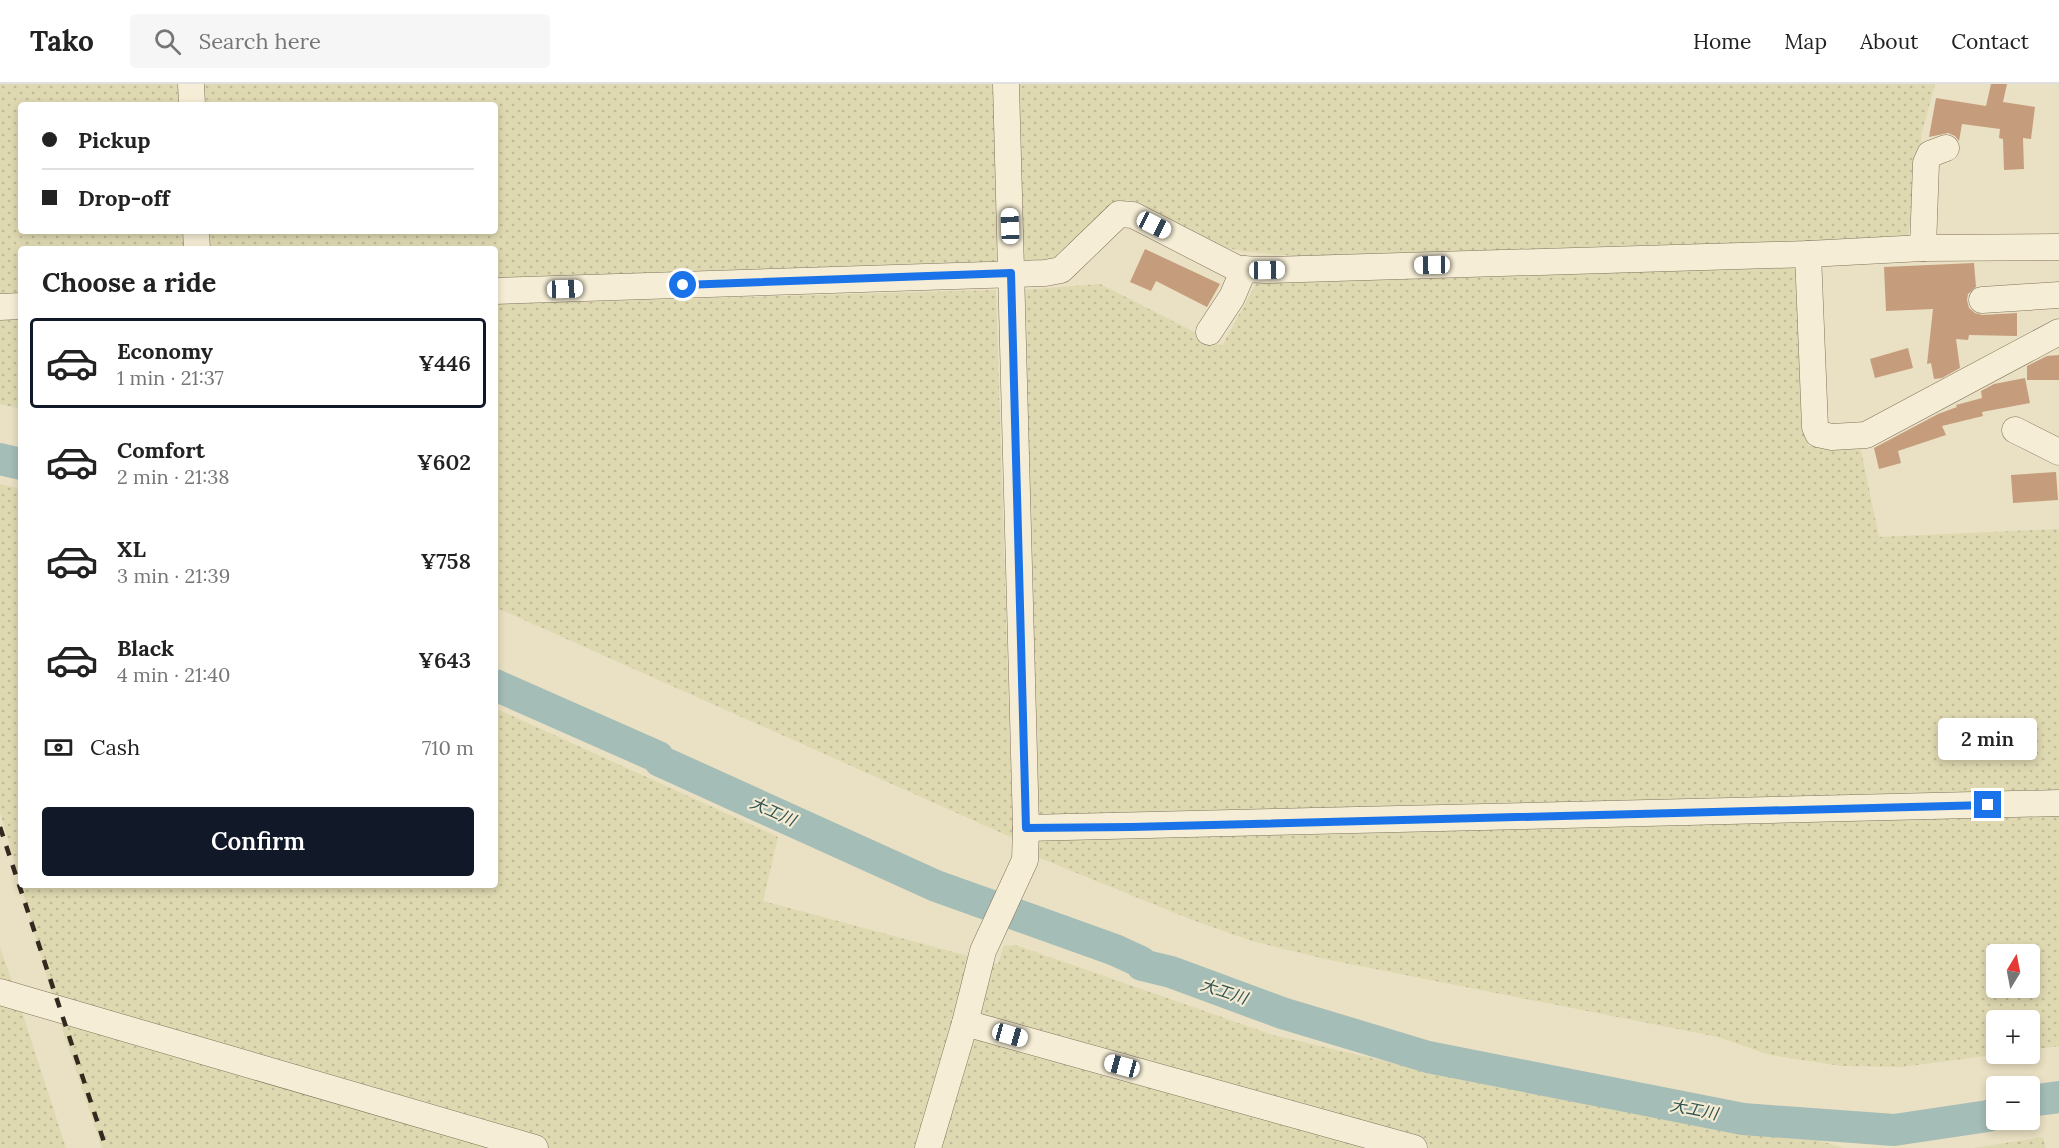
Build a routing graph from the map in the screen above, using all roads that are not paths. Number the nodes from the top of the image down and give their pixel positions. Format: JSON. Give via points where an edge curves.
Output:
{"nodes":[{"id":1,"x":191,"y":84,"type":"edge"},
{"id":2,"x":1006,"y":84,"type":"edge"},
{"id":3,"x":192,"y":102,"type":"edge"},
{"id":4,"x":1946,"y":148,"type":"dead end"},
{"id":5,"x":2059,"y":247,"type":"edge"},
{"id":6,"x":1923,"y":248,"type":"junction"},
{"id":7,"x":1808,"y":254,"type":"junction"},
{"id":8,"x":1244,"y":269,"type":"junction"},
{"id":9,"x":1011,"y":273,"type":"junction"},
{"id":10,"x":498,"y":291,"type":"edge"},
{"id":11,"x":2059,"y":295,"type":"edge"},
{"id":12,"x":1983,"y":300,"type":"dead end"},
{"id":13,"x":18,"y":306,"type":"edge"},
{"id":14,"x":0,"y":307,"type":"edge"},
{"id":15,"x":1209,"y":332,"type":"dead end"},
{"id":16,"x":2059,"y":332,"type":"edge"},
{"id":17,"x":2015,"y":430,"type":"dead end"},
{"id":18,"x":2059,"y":452,"type":"edge"},
{"id":19,"x":2059,"y":803,"type":"edge"},
{"id":20,"x":1026,"y":828,"type":"junction"},
{"id":21,"x":0,"y":992,"type":"edge"},
{"id":22,"x":965,"y":1023,"type":"junction"},
{"id":23,"x":535,"y":1148,"type":"edge"},
{"id":24,"x":928,"y":1148,"type":"edge"},
{"id":25,"x":1414,"y":1148,"type":"edge"}],
"edges":[{"from":1,"to":3,"type":"street"},
{"from":2,"to":9,"type":"street"},
{"from":4,"to":6,"type":"street","via":[[1930,154],[1926,163]]},
{"from":5,"to":6,"type":"street"},
{"from":6,"to":7,"type":"street"},
{"from":7,"to":8,"type":"street"},
{"from":7,"to":16,"type":"street","via":[[1818,434],[1866,435]]},
{"from":8,"to":9,"type":"street","via":[[1133,214],[1119,214],[1060,270]]},
{"from":8,"to":15,"type":"street","via":[[1232,297]]},
{"from":9,"to":10,"type":"street"},
{"from":9,"to":20,"type":"street"},
{"from":11,"to":12,"type":"street"},
{"from":13,"to":14,"type":"street"},
{"from":17,"to":18,"type":"street"},
{"from":19,"to":20,"type":"street"},
{"from":20,"to":22,"type":"street","via":[[1024,860],[983,951]]},
{"from":21,"to":23,"type":"street"},
{"from":22,"to":24,"type":"street"},
{"from":22,"to":25,"type":"street"}]}
